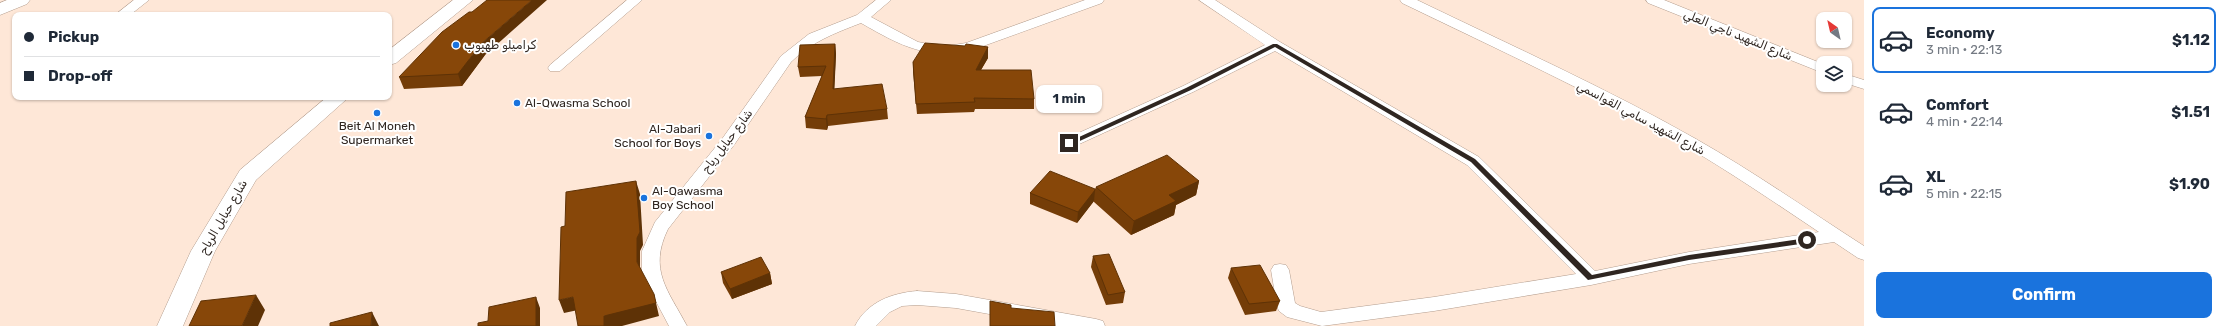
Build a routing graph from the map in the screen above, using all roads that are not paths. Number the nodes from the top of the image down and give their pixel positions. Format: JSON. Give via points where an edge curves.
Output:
{"nodes":[{"id":1,"x":21,"y":0,"type":"edge"},
{"id":2,"x":142,"y":0,"type":"edge"},
{"id":3,"x":464,"y":0,"type":"edge"},
{"id":4,"x":635,"y":0,"type":"edge"},
{"id":5,"x":884,"y":0,"type":"edge"},
{"id":6,"x":1097,"y":0,"type":"edge"},
{"id":7,"x":1233,"y":0,"type":"edge"},
{"id":8,"x":1407,"y":0,"type":"edge"},
{"id":9,"x":1653,"y":0,"type":"edge"},
{"id":10,"x":1211,"y":3,"type":"edge"},
{"id":11,"x":0,"y":10,"type":"edge"},
{"id":12,"x":126,"y":12,"type":"edge"},
{"id":13,"x":862,"y":18,"type":"junction"},
{"id":14,"x":1275,"y":45,"type":"junction"},
{"id":15,"x":392,"y":56,"type":"edge"},
{"id":16,"x":1816,"y":66,"type":"edge"},
{"id":17,"x":555,"y":68,"type":"dead end"},
{"id":18,"x":1852,"y":81,"type":"edge"},
{"id":19,"x":1864,"y":85,"type":"edge"},
{"id":20,"x":336,"y":100,"type":"edge"},
{"id":21,"x":1069,"y":143,"type":"dead end"},
{"id":22,"x":1836,"y":236,"type":"junction"},
{"id":23,"x":1864,"y":254,"type":"edge"},
{"id":24,"x":1280,"y":270,"type":"dead end"},
{"id":25,"x":1591,"y":278,"type":"junction"},
{"id":26,"x":170,"y":326,"type":"edge"},
{"id":27,"x":678,"y":326,"type":"edge"},
{"id":28,"x":864,"y":326,"type":"edge"},
{"id":29,"x":1096,"y":326,"type":"edge"}],
"edges":[{"from":1,"to":11,"type":"street"},
{"from":2,"to":12,"type":"street"},
{"from":3,"to":15,"type":"street"},
{"from":4,"to":17,"type":"street"},
{"from":5,"to":13,"type":"street","name":"شارع حبايل رياح"},
{"from":6,"to":13,"type":"street","via":[[970,46],[949,51],[914,46]]},
{"from":7,"to":10,"type":"street"},
{"from":8,"to":22,"type":"street","name":"شارع الشهيد سامي القواسمي","via":[[1689,142],[1789,203]]},
{"from":9,"to":16,"type":"street","name":"شارع الشهيد ناجي العلي"},
{"from":10,"to":14,"type":"street"},
{"from":13,"to":27,"type":"street","name":"شارع حبايل رياح","via":[[814,37],[786,59],[728,142],[662,226],[651,251],[651,275]]},
{"from":14,"to":21,"type":"street","via":[[1188,89]]},
{"from":14,"to":25,"type":"street","via":[[1473,161]]},
{"from":18,"to":19,"type":"street"},
{"from":20,"to":26,"type":"street","name":"شارع حبايل الرياح","via":[[248,175],[202,251]]},
{"from":22,"to":23,"type":"street","name":"شارع الشهيد سامي القواسمي"},
{"from":22,"to":25,"type":"street","via":[[1689,258]]},
{"from":24,"to":25,"type":"street","via":[[1286,306],[1294,312],[1321,318],[1434,304]]},
{"from":28,"to":29,"type":"street","via":[[883,307],[899,299],[917,298],[971,304]]}]}
